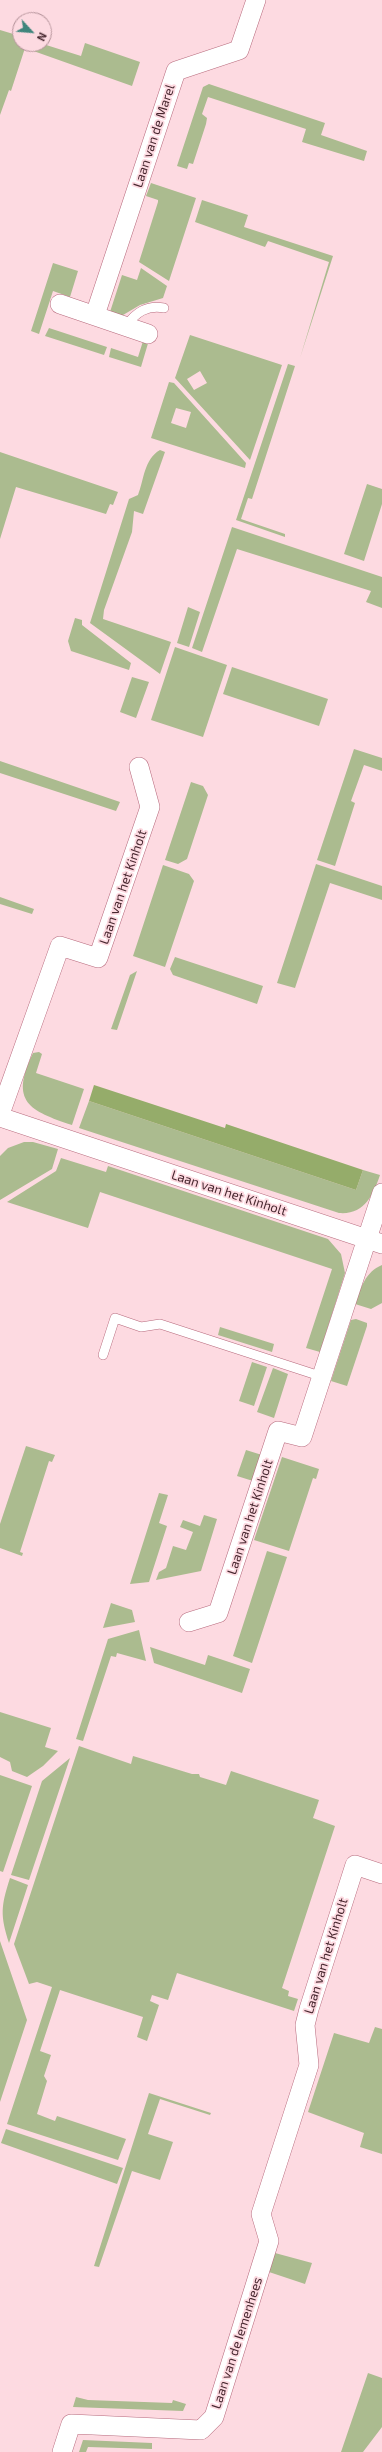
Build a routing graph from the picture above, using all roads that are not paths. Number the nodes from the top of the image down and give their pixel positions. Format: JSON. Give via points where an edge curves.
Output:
{"nodes":[{"id":1,"x":256,"y":0,"type":"edge"},
{"id":2,"x":60,"y":304,"type":"dead end"},
{"id":3,"x":164,"y":308,"type":"dead end"},
{"id":4,"x":95,"y":315,"type":"junction"},
{"id":5,"x":126,"y":326,"type":"junction"},
{"id":6,"x":148,"y":334,"type":"dead end"},
{"id":7,"x":139,"y":767,"type":"dead end"},
{"id":8,"x":0,"y":1114,"type":"edge"},
{"id":9,"x":0,"y":1117,"type":"edge"},
{"id":10,"x":382,"y":1193,"type":"edge"},
{"id":11,"x":374,"y":1241,"type":"edge"},
{"id":12,"x":103,"y":1355,"type":"dead end"},
{"id":13,"x":323,"y":1377,"type":"junction"},
{"id":14,"x":189,"y":1622,"type":"dead end"},
{"id":15,"x":382,"y":1874,"type":"edge"},
{"id":16,"x":261,"y":2214,"type":"joint"},
{"id":17,"x":62,"y":2452,"type":"edge"}],
"edges":[{"from":1,"to":4,"type":"street","name":"Laan van de Marel","via":[[239,50],[176,71]]},
{"from":2,"to":4,"type":"street"},
{"from":3,"to":5,"type":"lane","via":[[154,306],[143,309],[133,316]]},
{"from":4,"to":5,"type":"street"},
{"from":5,"to":6,"type":"street"},
{"from":7,"to":8,"type":"street","name":"Laan van het Kinholt","via":[[150,807],[98,958],[60,946]]},
{"from":9,"to":11,"type":"street","name":"Laan van het Kinholt"},
{"from":10,"to":11,"type":"street","name":"Laan van het Kinholt"},
{"from":11,"to":13,"type":"street","name":"Laan van het Kinholt"},
{"from":12,"to":13,"type":"lane","via":[[115,1318],[141,1327],[160,1324]]},
{"from":13,"to":14,"type":"street","name":"Laan van het Kinholt","via":[[302,1437],[278,1431],[218,1614]]},
{"from":15,"to":16,"type":"street","name":"Laan van het Kinholt","via":[[355,1865],[305,2025],[309,2065]]},
{"from":16,"to":17,"type":"street","name":"Laan van de Iemenhees","via":[[269,2241],[214,2417],[201,2430],[71,2424]]}]}
